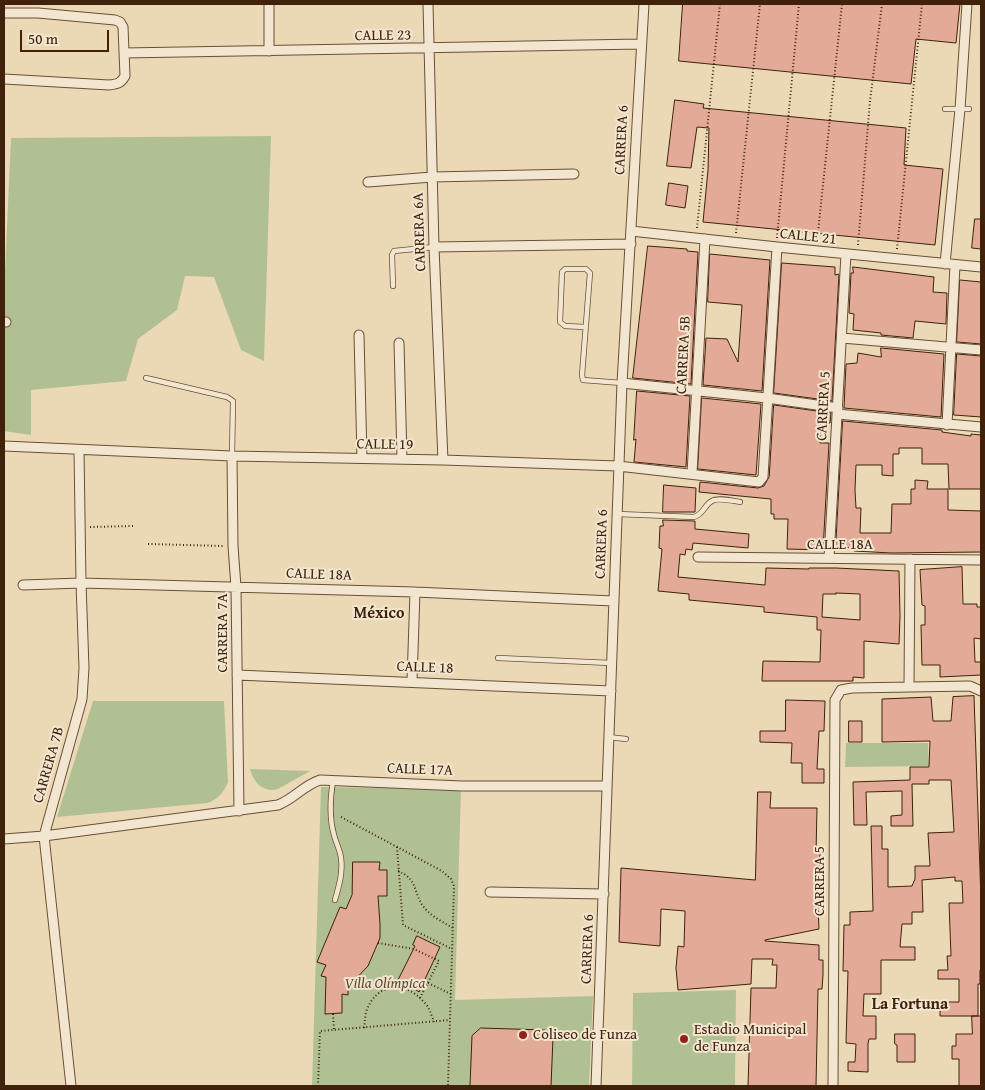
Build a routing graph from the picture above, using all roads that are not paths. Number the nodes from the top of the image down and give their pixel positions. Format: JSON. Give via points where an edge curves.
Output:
{"nodes":[{"id":1,"x":269,"y":4,"type":"edge"},
{"id":2,"x":428,"y":4,"type":"edge"},
{"id":3,"x":644,"y":4,"type":"edge"},
{"id":4,"x":967,"y":4,"type":"edge"},
{"id":5,"x":4,"y":13,"type":"edge"},
{"id":6,"x":641,"y":44,"type":"junction"},
{"id":7,"x":429,"y":49,"type":"junction"},
{"id":8,"x":269,"y":51,"type":"junction"},
{"id":9,"x":124,"y":53,"type":"junction"},
{"id":10,"x":4,"y":79,"type":"edge"},
{"id":11,"x":945,"y":109,"type":"dead end"},
{"id":12,"x":960,"y":109,"type":"junction"},
{"id":13,"x":969,"y":109,"type":"dead end"},
{"id":14,"x":574,"y":174,"type":"dead end"},
{"id":15,"x":432,"y":177,"type":"junction"},
{"id":16,"x":368,"y":182,"type":"dead end"},
{"id":17,"x":631,"y":231,"type":"junction"},
{"id":18,"x":701,"y":238,"type":"junction"},
{"id":19,"x":631,"y":244,"type":"junction"},
{"id":20,"x":434,"y":247,"type":"junction"},
{"id":21,"x":777,"y":248,"type":"junction"},
{"id":22,"x":846,"y":254,"type":"junction"},
{"id":23,"x":945,"y":264,"type":"junction"},
{"id":24,"x":955,"y":265,"type":"junction"},
{"id":25,"x":981,"y":267,"type":"edge"},
{"id":26,"x":393,"y":286,"type":"dead end"},
{"id":27,"x":585,"y":327,"type":"junction"},
{"id":28,"x":359,"y":335,"type":"dead end"},
{"id":29,"x":842,"y":338,"type":"junction"},
{"id":30,"x":399,"y":343,"type":"dead end"},
{"id":31,"x":950,"y":347,"type":"junction"},
{"id":32,"x":981,"y":350,"type":"edge"},
{"id":33,"x":146,"y":378,"type":"dead end"},
{"id":34,"x":622,"y":383,"type":"junction"},
{"id":35,"x":696,"y":391,"type":"junction"},
{"id":36,"x":767,"y":398,"type":"junction"},
{"id":37,"x":838,"y":411,"type":"junction"},
{"id":38,"x":947,"y":425,"type":"junction"},
{"id":39,"x":981,"y":428,"type":"edge"},
{"id":40,"x":4,"y":446,"type":"edge"},
{"id":41,"x":79,"y":450,"type":"junction"},
{"id":42,"x":232,"y":456,"type":"junction"},
{"id":43,"x":362,"y":458,"type":"junction"},
{"id":44,"x":402,"y":459,"type":"junction"},
{"id":45,"x":443,"y":460,"type":"junction"},
{"id":46,"x":618,"y":466,"type":"junction"},
{"id":47,"x":692,"y":474,"type":"junction"},
{"id":48,"x":740,"y":502,"type":"dead end"},
{"id":49,"x":617,"y":514,"type":"junction"},
{"id":50,"x":698,"y":557,"type":"dead end"},
{"id":51,"x":829,"y":558,"type":"junction"},
{"id":52,"x":910,"y":559,"type":"junction"},
{"id":53,"x":981,"y":560,"type":"edge"},
{"id":54,"x":80,"y":582,"type":"junction"},
{"id":55,"x":23,"y":585,"type":"dead end"},
{"id":56,"x":236,"y":587,"type":"junction"},
{"id":57,"x":415,"y":592,"type":"junction"},
{"id":58,"x":613,"y":602,"type":"junction"},
{"id":59,"x":498,"y":658,"type":"dead end"},
{"id":60,"x":612,"y":662,"type":"junction"},
{"id":61,"x":237,"y":675,"type":"junction"},
{"id":62,"x":412,"y":682,"type":"junction"},
{"id":63,"x":909,"y":688,"type":"junction"},
{"id":64,"x":611,"y":691,"type":"junction"},
{"id":65,"x":981,"y":691,"type":"edge"},
{"id":66,"x":608,"y":737,"type":"junction"},
{"id":67,"x":626,"y":738,"type":"dead end"},
{"id":68,"x":333,"y":781,"type":"junction"},
{"id":69,"x":607,"y":786,"type":"junction"},
{"id":70,"x":239,"y":810,"type":"junction"},
{"id":71,"x":44,"y":836,"type":"junction"},
{"id":72,"x":4,"y":839,"type":"edge"},
{"id":73,"x":490,"y":892,"type":"dead end"},
{"id":74,"x":604,"y":894,"type":"junction"},
{"id":75,"x":335,"y":900,"type":"dead end"},
{"id":76,"x":71,"y":1086,"type":"edge"},
{"id":77,"x":596,"y":1086,"type":"edge"},
{"id":78,"x":833,"y":1086,"type":"edge"}],
"edges":[{"from":1,"to":8,"type":"street"},
{"from":2,"to":7,"type":"street","name":"CARRERA 6A"},
{"from":3,"to":6,"type":"street","name":"CARRERA 6"},
{"from":4,"to":12,"type":"street"},
{"from":5,"to":9,"type":"street","via":[[115,20],[123,27]]},
{"from":6,"to":7,"type":"street","name":"CALLE 23"},
{"from":6,"to":17,"type":"street","name":"CARRERA 6"},
{"from":7,"to":8,"type":"street","name":"CALLE 23"},
{"from":7,"to":15,"type":"street","name":"CARRERA 6A"},
{"from":8,"to":9,"type":"street","name":"CALLE 23"},
{"from":9,"to":10,"type":"street","via":[[124,76],[117,84]]},
{"from":11,"to":12,"type":"lane"},
{"from":12,"to":13,"type":"lane"},
{"from":12,"to":23,"type":"street"},
{"from":14,"to":15,"type":"street"},
{"from":15,"to":16,"type":"street"},
{"from":15,"to":20,"type":"street","name":"CARRERA 6A"},
{"from":17,"to":18,"type":"street","name":"CALLE 21"},
{"from":17,"to":19,"type":"street","name":"CARRERA 6"},
{"from":18,"to":21,"type":"street","name":"CALLE 21"},
{"from":18,"to":35,"type":"street","name":"CARRERA 5B"},
{"from":19,"to":20,"type":"street"},
{"from":19,"to":34,"type":"street","name":"CARRERA 6"},
{"from":20,"to":26,"type":"lane","via":[[394,251]]},
{"from":20,"to":45,"type":"street","name":"CARRERA 6A"},
{"from":21,"to":22,"type":"street","name":"CALLE 21"},
{"from":21,"to":36,"type":"street"},
{"from":22,"to":23,"type":"street","name":"CALLE 21"},
{"from":22,"to":29,"type":"street","name":"CARRERA 5"},
{"from":23,"to":24,"type":"street","name":"CALLE 21"},
{"from":24,"to":25,"type":"street","name":"CALLE 21"},
{"from":24,"to":31,"type":"street"},
{"from":27,"to":27,"type":"lane","via":[[590,273],[586,269],[565,268],[562,272],[560,322],[565,326]]},
{"from":27,"to":34,"type":"lane","via":[[583,380]]},
{"from":28,"to":43,"type":"street"},
{"from":29,"to":31,"type":"street"},
{"from":29,"to":37,"type":"street","name":"CARRERA 5"},
{"from":30,"to":44,"type":"street"},
{"from":31,"to":32,"type":"street"},
{"from":31,"to":38,"type":"street"},
{"from":33,"to":42,"type":"lane","via":[[233,401]]},
{"from":34,"to":35,"type":"street"},
{"from":34,"to":46,"type":"street","name":"CARRERA 6"},
{"from":35,"to":36,"type":"street"},
{"from":35,"to":47,"type":"street","name":"CARRERA 5B"},
{"from":36,"to":37,"type":"street"},
{"from":36,"to":47,"type":"street","name":"CALLE 19","via":[[763,477],[759,482]]},
{"from":37,"to":38,"type":"street"},
{"from":37,"to":51,"type":"street","name":"CARRERA 5"},
{"from":38,"to":39,"type":"street"},
{"from":40,"to":41,"type":"street","name":"CALLE 19"},
{"from":41,"to":42,"type":"street","name":"CALLE 19"},
{"from":41,"to":54,"type":"street","name":"CARRERA 7B"},
{"from":42,"to":43,"type":"street","name":"CALLE 19"},
{"from":42,"to":56,"type":"street","name":"CARRERA 7A"},
{"from":43,"to":44,"type":"street","name":"CALLE 19"},
{"from":44,"to":45,"type":"street","name":"CALLE 19"},
{"from":45,"to":46,"type":"street","name":"CALLE 19"},
{"from":46,"to":47,"type":"street","name":"CALLE 19"},
{"from":46,"to":49,"type":"street","name":"CARRERA 6"},
{"from":48,"to":49,"type":"lane","via":[[710,501],[700,515],[694,517]]},
{"from":49,"to":58,"type":"street","name":"CARRERA 6"},
{"from":50,"to":51,"type":"street","name":"CALLE 18A"},
{"from":51,"to":52,"type":"street","name":"CALLE 18A"},
{"from":52,"to":53,"type":"street","name":"CALLE 18A"},
{"from":52,"to":63,"type":"street"},
{"from":54,"to":55,"type":"street","name":"CALLE 18A"},
{"from":54,"to":56,"type":"street","name":"CALLE 18A"},
{"from":54,"to":71,"type":"street","name":"CARRERA 7B","via":[[84,668],[82,699]]},
{"from":56,"to":57,"type":"street","name":"CALLE 18A"},
{"from":56,"to":61,"type":"street","name":"CARRERA 7A"},
{"from":57,"to":58,"type":"street","name":"CALLE 18A"},
{"from":57,"to":62,"type":"street"},
{"from":58,"to":60,"type":"street","name":"CARRERA 6"},
{"from":59,"to":60,"type":"lane"},
{"from":60,"to":64,"type":"street","name":"CARRERA 6"},
{"from":61,"to":62,"type":"street","name":"CALLE 18"},
{"from":61,"to":70,"type":"street","name":"CARRERA 7A"},
{"from":62,"to":64,"type":"street","name":"CALLE 18"},
{"from":63,"to":65,"type":"street","via":[[970,686]]},
{"from":63,"to":78,"type":"street","name":"CARRERA 5","via":[[852,688],[841,690],[835,700]]},
{"from":64,"to":66,"type":"street","name":"CARRERA 6"},
{"from":66,"to":67,"type":"lane"},
{"from":66,"to":69,"type":"street","name":"CARRERA 6"},
{"from":68,"to":69,"type":"street","name":"CALLE 17A","via":[[462,786]]},
{"from":68,"to":70,"type":"street","name":"CALLE 17A","via":[[314,782],[278,805]]},
{"from":68,"to":75,"type":"lane","via":[[331,817],[342,866]]},
{"from":69,"to":74,"type":"street","name":"CARRERA 6"},
{"from":70,"to":71,"type":"street","name":"CALLE 17A"},
{"from":71,"to":72,"type":"street","name":"CALLE 17A"},
{"from":71,"to":76,"type":"street","name":"CARRERA 7B"},
{"from":73,"to":74,"type":"street"},
{"from":74,"to":77,"type":"street","name":"CARRERA 6"}]}
